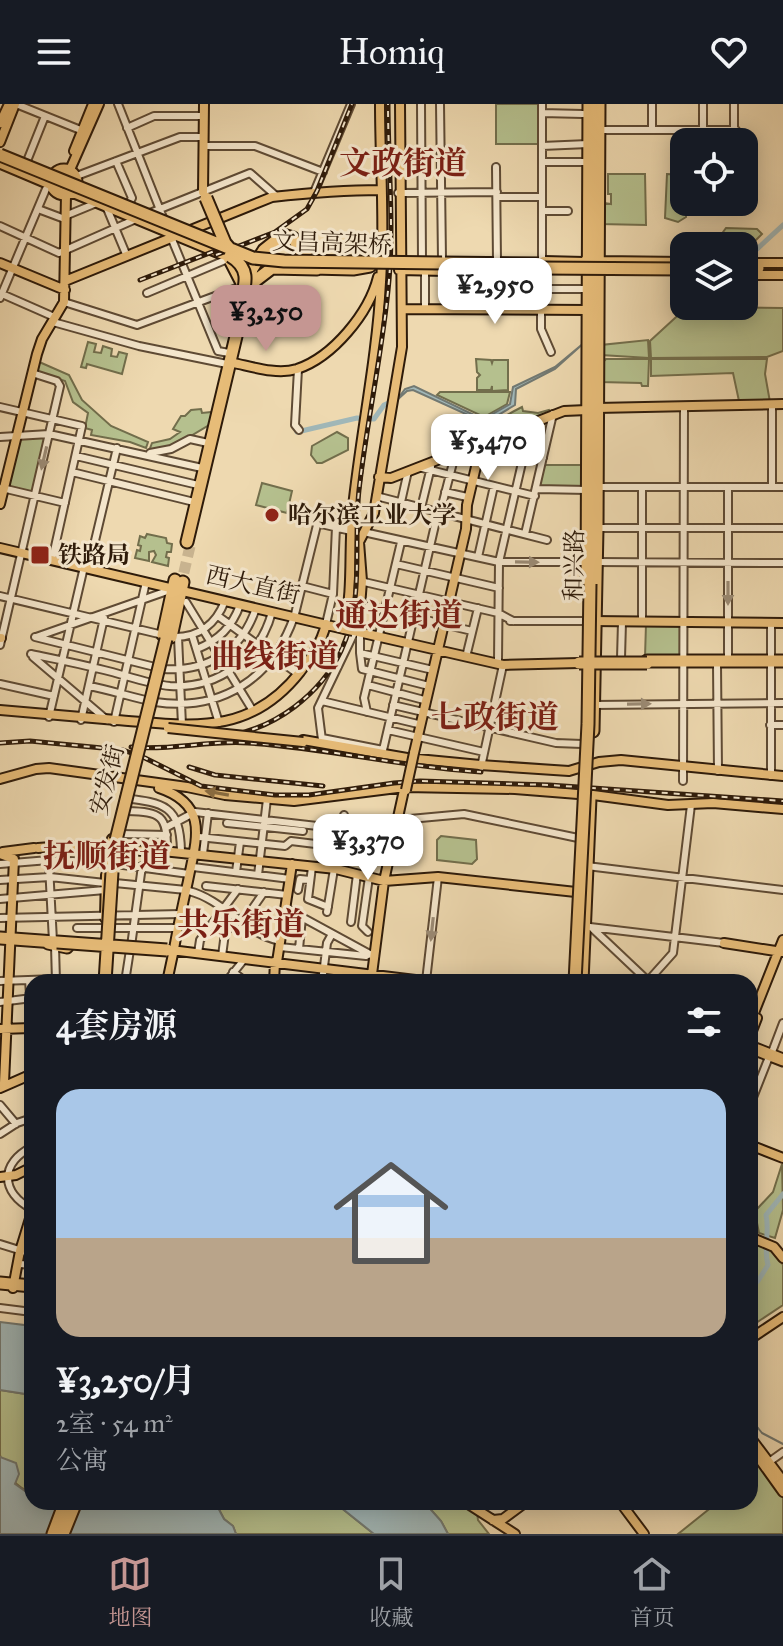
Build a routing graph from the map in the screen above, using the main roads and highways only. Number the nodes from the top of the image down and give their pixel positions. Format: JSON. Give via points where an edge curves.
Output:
{"nodes":[{"id":1,"x":13,"y":104,"type":"edge"},
{"id":2,"x":96,"y":104,"type":"edge"},
{"id":3,"x":204,"y":104,"type":"edge"},
{"id":4,"x":379,"y":104,"type":"edge"},
{"id":5,"x":398,"y":104,"type":"edge"},
{"id":6,"x":591,"y":108,"type":"edge"},
{"id":7,"x":0,"y":126,"type":"edge"},
{"id":8,"x":595,"y":131,"type":"junction"},
{"id":9,"x":0,"y":140,"type":"edge"},
{"id":10,"x":204,"y":145,"type":"junction"},
{"id":11,"x":0,"y":156,"type":"edge"},
{"id":12,"x":58,"y":180,"type":"junction"},
{"id":13,"x":379,"y":189,"type":"junction"},
{"id":14,"x":205,"y":193,"type":"junction"},
{"id":15,"x":144,"y":214,"type":"junction"},
{"id":16,"x":215,"y":219,"type":"junction"},
{"id":17,"x":189,"y":229,"type":"junction"},
{"id":18,"x":172,"y":235,"type":"junction"},
{"id":19,"x":269,"y":241,"type":"junction"},
{"id":20,"x":202,"y":242,"type":"junction"},
{"id":21,"x":228,"y":250,"type":"junction"},
{"id":22,"x":400,"y":258,"type":"junction"},
{"id":23,"x":420,"y":258,"type":"junction"},
{"id":24,"x":598,"y":258,"type":"junction"},
{"id":25,"x":314,"y":262,"type":"junction"},
{"id":26,"x":0,"y":263,"type":"edge"},
{"id":27,"x":277,"y":264,"type":"junction"},
{"id":28,"x":375,"y":264,"type":"junction"},
{"id":29,"x":444,"y":265,"type":"junction"},
{"id":30,"x":531,"y":266,"type":"junction"},
{"id":31,"x":571,"y":266,"type":"junction"},
{"id":32,"x":670,"y":266,"type":"edge"},
{"id":33,"x":670,"y":267,"type":"edge"},
{"id":34,"x":236,"y":270,"type":"junction"},
{"id":35,"x":400,"y":270,"type":"junction"},
{"id":36,"x":760,"y":270,"type":"edge"},
{"id":37,"x":783,"y":270,"type":"edge"},
{"id":38,"x":421,"y":271,"type":"junction"},
{"id":39,"x":670,"y":271,"type":"edge"},
{"id":40,"x":661,"y":274,"type":"junction"},
{"id":41,"x":596,"y":281,"type":"junction"},
{"id":42,"x":65,"y":284,"type":"junction"},
{"id":43,"x":593,"y":308,"type":"junction"},
{"id":44,"x":402,"y":309,"type":"junction"},
{"id":45,"x":240,"y":316,"type":"junction"},
{"id":46,"x":52,"y":319,"type":"junction"},
{"id":47,"x":592,"y":343,"type":"junction"},
{"id":48,"x":231,"y":361,"type":"junction"},
{"id":49,"x":393,"y":400,"type":"junction"},
{"id":50,"x":783,"y":405,"type":"edge"},
{"id":51,"x":592,"y":410,"type":"junction"},
{"id":52,"x":218,"y":416,"type":"junction"},
{"id":53,"x":479,"y":443,"type":"junction"},
{"id":54,"x":593,"y":462,"type":"junction"},
{"id":55,"x":380,"y":475,"type":"junction"},
{"id":56,"x":471,"y":480,"type":"junction"},
{"id":57,"x":200,"y":488,"type":"junction"},
{"id":58,"x":593,"y":489,"type":"junction"},
{"id":59,"x":1,"y":491,"type":"edge"},
{"id":60,"x":0,"y":504,"type":"edge"},
{"id":61,"x":0,"y":511,"type":"edge"},
{"id":62,"x":593,"y":511,"type":"junction"},
{"id":63,"x":466,"y":519,"type":"junction"},
{"id":64,"x":188,"y":542,"type":"junction"},
{"id":65,"x":0,"y":546,"type":"edge"},
{"id":66,"x":87,"y":566,"type":"junction"},
{"id":67,"x":591,"y":566,"type":"junction"},
{"id":68,"x":593,"y":585,"type":"junction"},
{"id":69,"x":177,"y":591,"type":"junction"},
{"id":70,"x":295,"y":616,"type":"junction"},
{"id":71,"x":592,"y":621,"type":"junction"},
{"id":72,"x":684,"y":621,"type":"junction"},
{"id":73,"x":728,"y":621,"type":"junction"},
{"id":74,"x":783,"y":622,"type":"edge"},
{"id":75,"x":326,"y":623,"type":"junction"},
{"id":76,"x":353,"y":629,"type":"junction"},
{"id":77,"x":168,"y":637,"type":"junction"},
{"id":78,"x":438,"y":649,"type":"junction"},
{"id":79,"x":590,"y":662,"type":"junction"},
{"id":80,"x":678,"y":662,"type":"junction"},
{"id":81,"x":500,"y":663,"type":"junction"},
{"id":82,"x":518,"y":663,"type":"junction"},
{"id":83,"x":777,"y":663,"type":"edge"},
{"id":84,"x":428,"y":686,"type":"junction"},
{"id":85,"x":0,"y":711,"type":"edge"},
{"id":86,"x":422,"y":712,"type":"junction"},
{"id":87,"x":146,"y":724,"type":"junction"},
{"id":88,"x":588,"y":724,"type":"junction"},
{"id":89,"x":417,"y":736,"type":"junction"},
{"id":90,"x":783,"y":776,"type":"edge"},
{"id":91,"x":0,"y":781,"type":"edge"},
{"id":92,"x":130,"y":782,"type":"junction"},
{"id":93,"x":586,"y":782,"type":"junction"},
{"id":94,"x":405,"y":791,"type":"junction"},
{"id":95,"x":126,"y":798,"type":"junction"},
{"id":96,"x":636,"y":800,"type":"junction"},
{"id":97,"x":783,"y":810,"type":"edge"},
{"id":98,"x":193,"y":813,"type":"junction"},
{"id":99,"x":395,"y":835,"type":"junction"},
{"id":100,"x":44,"y":847,"type":"junction"},
{"id":101,"x":97,"y":847,"type":"dead end"},
{"id":102,"x":153,"y":850,"type":"dead end"},
{"id":103,"x":0,"y":853,"type":"edge"},
{"id":104,"x":198,"y":854,"type":"junction"},
{"id":105,"x":113,"y":860,"type":"junction"},
{"id":106,"x":292,"y":864,"type":"junction"},
{"id":107,"x":385,"y":881,"type":"junction"},
{"id":108,"x":581,"y":888,"type":"junction"},
{"id":109,"x":187,"y":891,"type":"junction"},
{"id":110,"x":5,"y":940,"type":"edge"},
{"id":111,"x":53,"y":943,"type":"junction"},
{"id":112,"x":724,"y":943,"type":"road end"},
{"id":113,"x":106,"y":946,"type":"junction"},
{"id":114,"x":782,"y":949,"type":"edge"},
{"id":115,"x":174,"y":952,"type":"junction"},
{"id":116,"x":5,"y":960,"type":"edge"},
{"id":117,"x":277,"y":964,"type":"junction"},
{"id":118,"x":104,"y":974,"type":"edge"},
{"id":119,"x":105,"y":974,"type":"edge"},
{"id":120,"x":169,"y":974,"type":"edge"},
{"id":121,"x":276,"y":974,"type":"edge"},
{"id":122,"x":351,"y":974,"type":"edge"},
{"id":123,"x":372,"y":974,"type":"edge"},
{"id":124,"x":576,"y":974,"type":"edge"},
{"id":125,"x":577,"y":974,"type":"edge"},
{"id":126,"x":769,"y":979,"type":"junction"},
{"id":127,"x":4,"y":981,"type":"edge"},
{"id":128,"x":758,"y":1000,"type":"edge"},
{"id":129,"x":4,"y":1002,"type":"edge"},
{"id":130,"x":758,"y":1006,"type":"edge"},
{"id":131,"x":758,"y":1019,"type":"edge"},
{"id":132,"x":24,"y":1027,"type":"edge"},
{"id":133,"x":3,"y":1028,"type":"edge"},
{"id":134,"x":758,"y":1048,"type":"edge"},
{"id":135,"x":778,"y":1058,"type":"edge"},
{"id":136,"x":24,"y":1076,"type":"edge"},
{"id":137,"x":1,"y":1086,"type":"edge"},
{"id":138,"x":758,"y":1150,"type":"edge"},
{"id":139,"x":783,"y":1160,"type":"edge"},
{"id":140,"x":24,"y":1171,"type":"edge"},
{"id":141,"x":3,"y":1178,"type":"edge"},
{"id":142,"x":758,"y":1238,"type":"edge"},
{"id":143,"x":758,"y":1238,"type":"edge"},
{"id":144,"x":24,"y":1254,"type":"edge"},
{"id":145,"x":783,"y":1254,"type":"edge"},
{"id":146,"x":24,"y":1255,"type":"edge"},
{"id":147,"x":0,"y":1285,"type":"edge"},
{"id":148,"x":15,"y":1286,"type":"junction"},
{"id":149,"x":24,"y":1287,"type":"edge"},
{"id":150,"x":783,"y":1311,"type":"edge"},
{"id":151,"x":783,"y":1317,"type":"edge"},
{"id":152,"x":758,"y":1327,"type":"edge"},
{"id":153,"x":758,"y":1334,"type":"edge"},
{"id":154,"x":758,"y":1448,"type":"edge"},
{"id":155,"x":758,"y":1454,"type":"edge"},
{"id":156,"x":766,"y":1460,"type":"junction"},
{"id":157,"x":783,"y":1481,"type":"edge"},
{"id":158,"x":783,"y":1492,"type":"edge"},
{"id":159,"x":62,"y":1510,"type":"edge"},
{"id":160,"x":73,"y":1510,"type":"edge"},
{"id":161,"x":482,"y":1510,"type":"edge"},
{"id":162,"x":624,"y":1510,"type":"edge"},
{"id":163,"x":510,"y":1511,"type":"joint"},
{"id":164,"x":497,"y":1520,"type":"junction"},
{"id":165,"x":516,"y":1532,"type":"edge"},
{"id":166,"x":53,"y":1534,"type":"edge"},
{"id":167,"x":63,"y":1534,"type":"edge"},
{"id":168,"x":642,"y":1534,"type":"edge"}],
"edges":[{"from":1,"to":7,"type":"main road"},
{"from":1,"to":9,"type":"main road"},
{"from":2,"to":12,"type":"main road"},
{"from":2,"to":12,"type":"main road"},
{"from":3,"to":10,"type":"main road"},
{"from":3,"to":10,"type":"main road"},
{"from":4,"to":13,"type":"main road"},
{"from":5,"to":22,"type":"main road"},
{"from":6,"to":8,"type":"highway","name":"和兴路"},
{"from":6,"to":41,"type":"highway"},
{"from":6,"to":47,"type":"highway","name":"和兴路"},
{"from":8,"to":24,"type":"highway","name":"和兴路"},
{"from":8,"to":24,"type":"highway","name":"和兴路","via":[[588,162]]},
{"from":10,"to":14,"type":"main road"},
{"from":11,"to":12,"type":"highway"},
{"from":11,"to":12,"type":"highway","via":[[27,161]]},
{"from":11,"to":20,"type":"highway","name":"文昌高架桥","bridge":true},
{"from":11,"to":21,"type":"highway","name":"文昌高架桥","bridge":true},
{"from":12,"to":15,"type":"highway"},
{"from":12,"to":15,"type":"highway","via":[[103,204]]},
{"from":12,"to":42,"type":"main road"},
{"from":13,"to":16,"type":"main road","via":[[274,196]]},
{"from":13,"to":16,"type":"main road","via":[[275,195]]},
{"from":13,"to":28,"type":"main road"},
{"from":14,"to":16,"type":"highway"},
{"from":14,"to":21,"type":"highway","bridge":true},
{"from":15,"to":17,"type":"highway"},
{"from":15,"to":18,"type":"highway"},
{"from":15,"to":20,"type":"highway","bridge":true},
{"from":15,"to":21,"type":"highway","bridge":true},
{"from":16,"to":17,"type":"main road"},
{"from":16,"to":21,"type":"highway"},
{"from":17,"to":18,"type":"main road"},
{"from":17,"to":21,"type":"highway"},
{"from":18,"to":21,"type":"highway"},
{"from":18,"to":42,"type":"main road"},
{"from":18,"to":42,"type":"main road"},
{"from":19,"to":21,"type":"highway","via":[[251,253]]},
{"from":19,"to":25,"type":"highway","via":[[290,234]]},
{"from":19,"to":34,"type":"highway"},
{"from":20,"to":21,"type":"highway","name":"文昌高架桥","bridge":true},
{"from":21,"to":27,"type":"highway","name":"文昌高架桥","bridge":true},
{"from":21,"to":28,"type":"highway","name":"文昌高架桥","bridge":true,"via":[[266,264]]},
{"from":21,"to":34,"type":"highway"},
{"from":21,"to":45,"type":"highway","bridge":true,"via":[[245,270]]},
{"from":22,"to":23,"type":"main road"},
{"from":22,"to":35,"type":"main road"},
{"from":23,"to":29,"type":"main road"},
{"from":23,"to":38,"type":"main road","via":[[415,260]]},
{"from":24,"to":31,"type":"main road"},
{"from":24,"to":32,"type":"main road"},
{"from":24,"to":41,"type":"highway","name":"和兴路"},
{"from":24,"to":41,"type":"main road","via":[[604,267]]},
{"from":25,"to":27,"type":"highway","name":"文昌高架桥","bridge":true},
{"from":25,"to":28,"type":"highway","name":"文昌高架桥","bridge":true},
{"from":25,"to":45,"type":"highway","via":[[293,238],[273,240],[252,269]]},
{"from":26,"to":42,"type":"main road"},
{"from":27,"to":45,"type":"highway","via":[[255,281]]},
{"from":27,"to":45,"type":"highway","via":[[293,253],[288,239],[272,245],[256,266]]},
{"from":28,"to":29,"type":"highway","name":"文昌高架桥","bridge":true},
{"from":28,"to":48,"type":"main road","via":[[377,288],[355,325],[331,350],[298,370],[266,371]]},
{"from":28,"to":76,"type":"main road","via":[[377,338],[349,528]]},
{"from":29,"to":30,"type":"highway","name":"文昌高架桥"},
{"from":29,"to":30,"type":"main road"},
{"from":29,"to":38,"type":"main road"},
{"from":30,"to":31,"type":"highway","name":"文昌高架桥","bridge":true},
{"from":31,"to":33,"type":"highway","name":"文昌高架桥","bridge":true},
{"from":31,"to":40,"type":"main road","bridge":true,"via":[[662,264],[666,269]]},
{"from":31,"to":41,"type":"main road"},
{"from":34,"to":45,"type":"highway","via":[[242,284]]},
{"from":35,"to":38,"type":"main road"},
{"from":35,"to":44,"type":"main road"},
{"from":35,"to":49,"type":"main road","via":[[400,347]]},
{"from":36,"to":37,"type":"main road"},
{"from":39,"to":40,"type":"main road"},
{"from":40,"to":41,"type":"main road"},
{"from":41,"to":43,"type":"highway","name":"和兴路"},
{"from":42,"to":46,"type":"main road"},
{"from":42,"to":46,"type":"main road","via":[[64,302]]},
{"from":43,"to":44,"type":"main road"},
{"from":43,"to":47,"type":"highway","name":"和兴路"},
{"from":44,"to":49,"type":"main road"},
{"from":45,"to":48,"type":"highway"},
{"from":45,"to":57,"type":"highway"},
{"from":46,"to":59,"type":"main road","via":[[35,354]]},
{"from":47,"to":51,"type":"highway","name":"和兴路"},
{"from":47,"to":51,"type":"highway","name":"和兴路"},
{"from":47,"to":58,"type":"highway","name":"和兴路"},
{"from":48,"to":52,"type":"highway"},
{"from":49,"to":55,"type":"main road"},
{"from":50,"to":51,"type":"main road"},
{"from":50,"to":51,"type":"main road"},
{"from":51,"to":53,"type":"main road","via":[[564,410]]},
{"from":51,"to":54,"type":"highway","name":"和兴路"},
{"from":52,"to":57,"type":"highway"},
{"from":52,"to":64,"type":"highway"},
{"from":53,"to":55,"type":"main road","via":[[432,464]]},
{"from":53,"to":56,"type":"main road"},
{"from":53,"to":56,"type":"main road"},
{"from":54,"to":58,"type":"highway","name":"和兴路"},
{"from":54,"to":62,"type":"highway","name":"和兴路"},
{"from":55,"to":76,"type":"main road","via":[[358,544],[361,581]]},
{"from":56,"to":63,"type":"main road"},
{"from":56,"to":63,"type":"main road"},
{"from":57,"to":64,"type":"highway"},
{"from":57,"to":64,"type":"highway"},
{"from":58,"to":62,"type":"highway"},
{"from":58,"to":67,"type":"highway","name":"和兴路"},
{"from":58,"to":67,"type":"highway","name":"和兴路","via":[[597,528]]},
{"from":58,"to":68,"type":"highway","name":"和兴路"},
{"from":59,"to":60,"type":"main road"},
{"from":59,"to":61,"type":"main road"},
{"from":62,"to":67,"type":"highway","name":"和兴路"},
{"from":63,"to":78,"type":"main road"},
{"from":65,"to":66,"type":"main road","name":"西大直街"},
{"from":66,"to":69,"type":"main road","name":"西大直街"},
{"from":66,"to":69,"type":"main road","name":"西大直街"},
{"from":67,"to":68,"type":"highway"},
{"from":67,"to":71,"type":"highway","name":"和兴路"},
{"from":68,"to":71,"type":"highway","name":"和兴路"},
{"from":68,"to":88,"type":"highway","bridge":true},
{"from":68,"to":93,"type":"highway","bridge":true},
{"from":69,"to":70,"type":"main road","name":"西大直街"},
{"from":69,"to":70,"type":"main road","name":"西大直街"},
{"from":69,"to":77,"type":"highway","name":"安发街"},
{"from":70,"to":75,"type":"main road","name":"西大直街"},
{"from":71,"to":72,"type":"main road"},
{"from":71,"to":72,"type":"main road"},
{"from":71,"to":79,"type":"highway","name":"和兴路"},
{"from":72,"to":73,"type":"main road"},
{"from":73,"to":74,"type":"main road"},
{"from":73,"to":74,"type":"main road"},
{"from":75,"to":76,"type":"main road","name":"西大直街"},
{"from":75,"to":87,"type":"main road","via":[[318,649],[276,697],[219,723],[213,734]]},
{"from":76,"to":78,"type":"main road","name":"西大直街"},
{"from":77,"to":87,"type":"main road"},
{"from":77,"to":105,"type":"highway","name":"安发街","bridge":true},
{"from":78,"to":81,"type":"main road","name":"西大直街"},
{"from":78,"to":81,"type":"main road","name":"西大直街"},
{"from":78,"to":84,"type":"main road"},
{"from":79,"to":80,"type":"highway","name":"西大直街","bridge":true},
{"from":79,"to":80,"type":"highway"},
{"from":79,"to":80,"type":"highway"},
{"from":79,"to":82,"type":"main road"},
{"from":79,"to":82,"type":"main road","name":"西大直街"},
{"from":79,"to":93,"type":"highway","name":"和兴路"},
{"from":79,"to":93,"type":"highway","name":"和兴路","via":[[594,705]]},
{"from":80,"to":83,"type":"highway","name":"西大直街"},
{"from":81,"to":82,"type":"main road","name":"西大直街"},
{"from":84,"to":86,"type":"main road"},
{"from":84,"to":86,"type":"main road"},
{"from":85,"to":87,"type":"main road"},
{"from":86,"to":89,"type":"main road"},
{"from":86,"to":89,"type":"main road"},
{"from":87,"to":90,"type":"main road","bridge":true,"via":[[321,741],[407,759],[481,766],[568,772],[617,761]]},
{"from":88,"to":93,"type":"highway","bridge":true},
{"from":88,"to":93,"type":"highway","bridge":true},
{"from":89,"to":94,"type":"main road","bridge":true},
{"from":91,"to":92,"type":"main road","via":[[45,768]]},
{"from":93,"to":92,"type":"main road","one_way":true,"via":[[515,789],[405,787],[306,800]]},
{"from":92,"to":95,"type":"main road"},
{"from":92,"to":98,"type":"main road","via":[[180,797]]},
{"from":93,"to":94,"type":"main road"},
{"from":93,"to":96,"type":"main road"},
{"from":93,"to":108,"type":"highway","bridge":true},
{"from":93,"to":108,"type":"highway","via":[[578,838]]},
{"from":93,"to":108,"type":"highway","via":[[587,866]]},
{"from":94,"to":99,"type":"main road"},
{"from":94,"to":99,"type":"main road"},
{"from":95,"to":105,"type":"main road"},
{"from":95,"to":105,"type":"main road"},
{"from":96,"to":97,"type":"main road"},
{"from":96,"to":97,"type":"main road","via":[[672,807]]},
{"from":98,"to":104,"type":"main road"},
{"from":98,"to":104,"type":"main road","via":[[202,837]]},
{"from":99,"to":107,"type":"main road"},
{"from":100,"to":101,"type":"main road"},
{"from":100,"to":103,"type":"main road"},
{"from":100,"to":105,"type":"main road"},
{"from":102,"to":104,"type":"main road"},
{"from":103,"to":110,"type":"main road","via":[[14,861],[12,916]]},
{"from":104,"to":105,"type":"main road"},
{"from":104,"to":105,"type":"main road","via":[[167,850]]},
{"from":104,"to":106,"type":"main road"},
{"from":104,"to":109,"type":"main road"},
{"from":105,"to":113,"type":"main road","name":"安发街"},
{"from":105,"to":119,"type":"highway","name":"安发街","bridge":true},
{"from":106,"to":107,"type":"main road"},
{"from":106,"to":117,"type":"main road"},
{"from":107,"to":108,"type":"main road","via":[[438,877]]},
{"from":107,"to":123,"type":"main road"},
{"from":108,"to":124,"type":"highway","bridge":true},
{"from":108,"to":125,"type":"highway"},
{"from":109,"to":115,"type":"main road"},
{"from":109,"to":115,"type":"main road"},
{"from":110,"to":111,"type":"highway"},
{"from":110,"to":116,"type":"main road"},
{"from":111,"to":113,"type":"highway"},
{"from":111,"to":115,"type":"highway","bridge":true},
{"from":112,"to":114,"type":"main road"},
{"from":113,"to":115,"type":"main road"},
{"from":113,"to":118,"type":"main road","name":"安发街"},
{"from":114,"to":126,"type":"main road"},
{"from":115,"to":117,"type":"main road"},
{"from":115,"to":117,"type":"main road"},
{"from":115,"to":120,"type":"main road"},
{"from":116,"to":127,"type":"main road"},
{"from":117,"to":121,"type":"main road"},
{"from":117,"to":122,"type":"main road"},
{"from":126,"to":128,"type":"main road"},
{"from":126,"to":130,"type":"main road"},
{"from":126,"to":131,"type":"main road"},
{"from":127,"to":129,"type":"main road"},
{"from":129,"to":133,"type":"main road"},
{"from":132,"to":133,"type":"main road"},
{"from":133,"to":137,"type":"main road"},
{"from":134,"to":135,"type":"highway"},
{"from":136,"to":137,"type":"main road"},
{"from":138,"to":139,"type":"main road"},
{"from":140,"to":141,"type":"main road"},
{"from":142,"to":145,"type":"main road"},
{"from":143,"to":145,"type":"main road"},
{"from":144,"to":148,"type":"main road"},
{"from":146,"to":148,"type":"main road"},
{"from":147,"to":148,"type":"highway"},
{"from":148,"to":149,"type":"highway"},
{"from":150,"to":152,"type":"main road"},
{"from":151,"to":153,"type":"main road"},
{"from":154,"to":156,"type":"main road"},
{"from":155,"to":156,"type":"main road"},
{"from":156,"to":157,"type":"main road"},
{"from":156,"to":158,"type":"main road"},
{"from":159,"to":166,"type":"highway"},
{"from":160,"to":167,"type":"highway"},
{"from":161,"to":164,"type":"main road"},
{"from":162,"to":168,"type":"main road"},
{"from":163,"to":164,"type":"main road"},
{"from":163,"to":165,"type":"main road","via":[[508,1520]]},
{"from":164,"to":165,"type":"main road"}]}
